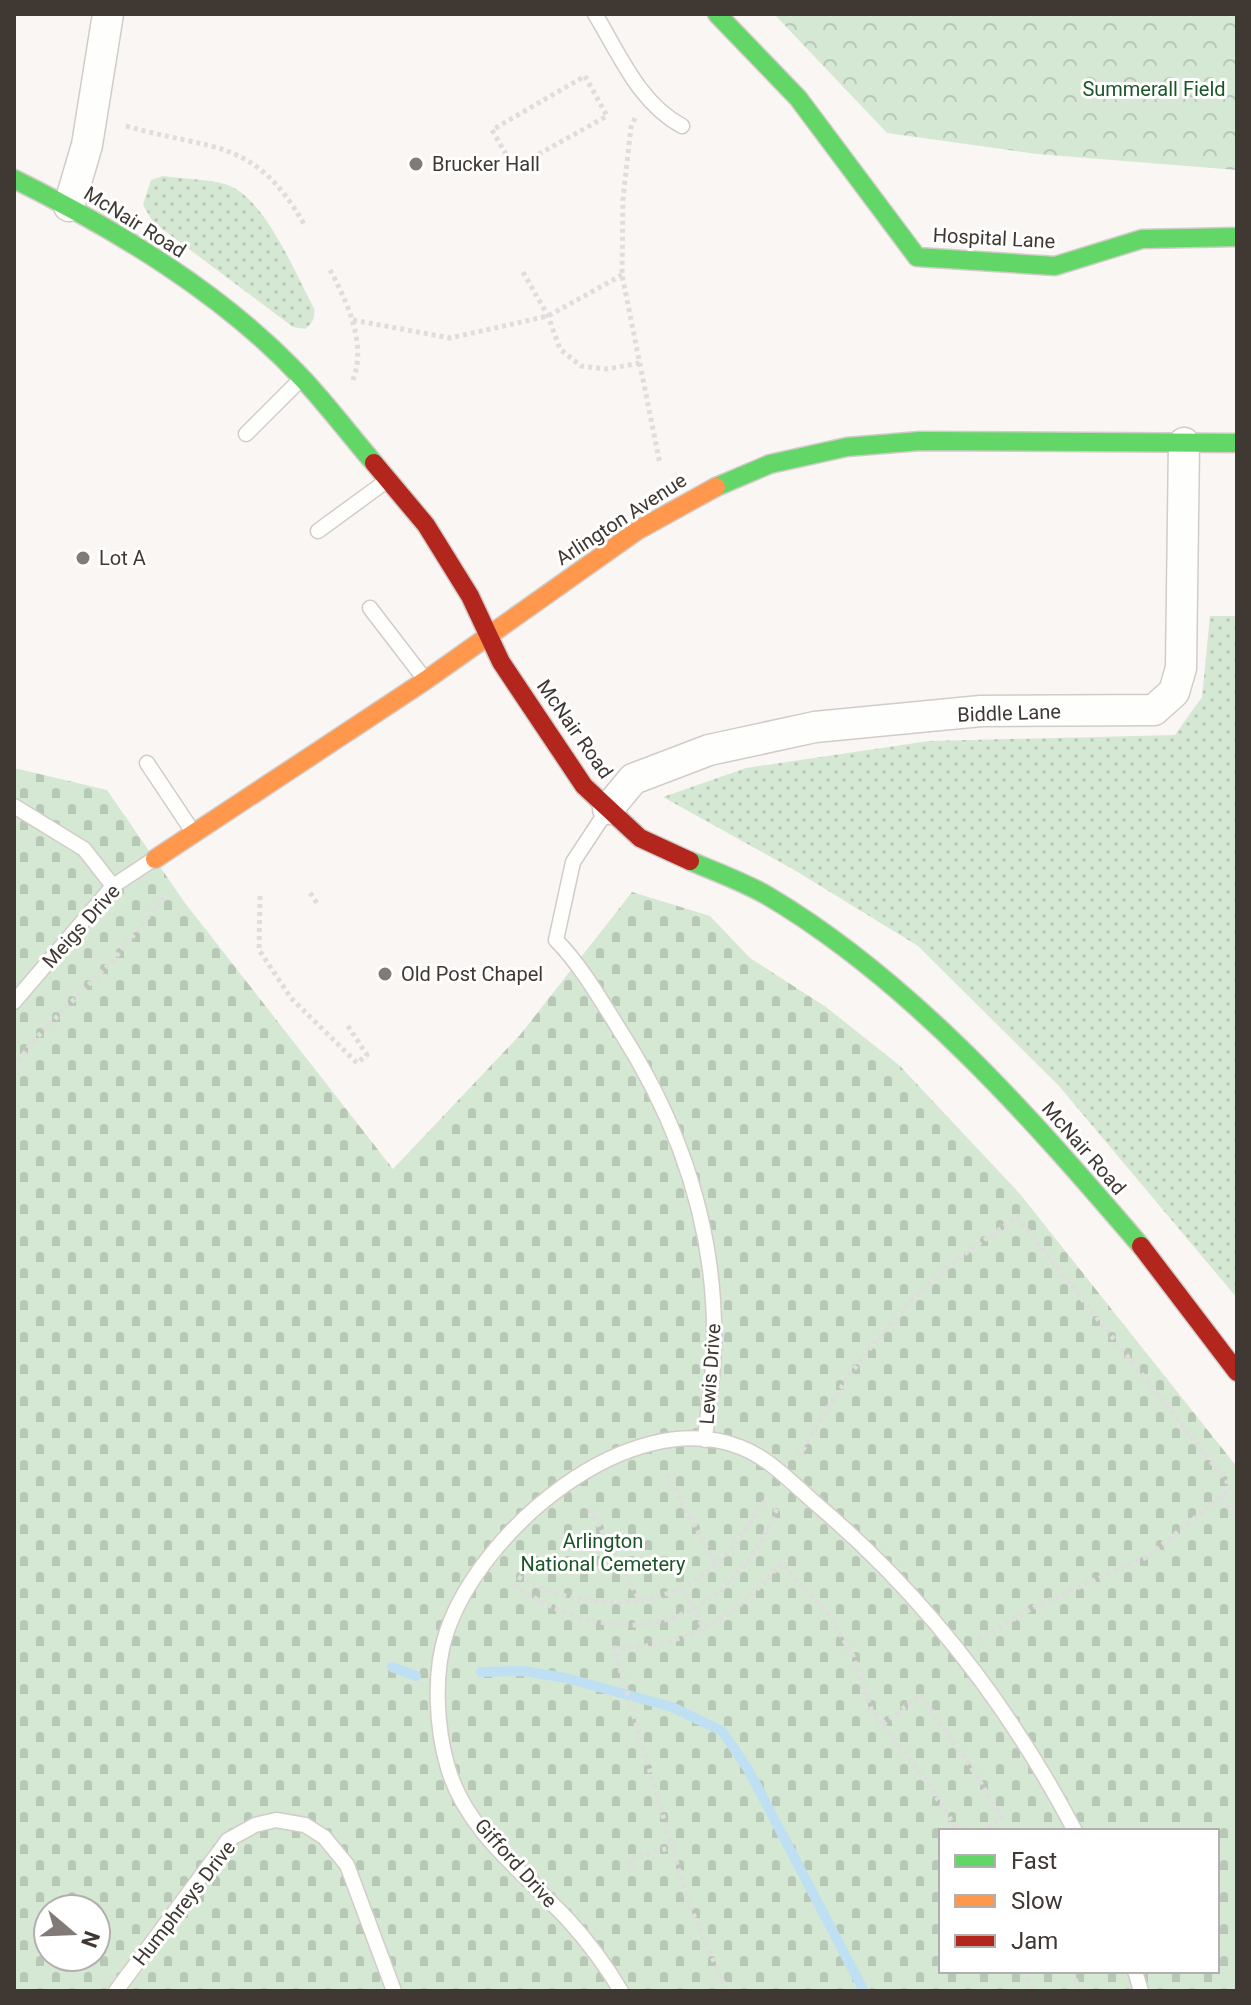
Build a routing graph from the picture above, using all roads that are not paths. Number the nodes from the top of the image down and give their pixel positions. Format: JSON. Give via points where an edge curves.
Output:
{"nodes":[{"id":1,"x":108,"y":14,"type":"edge"},
{"id":2,"x":595,"y":14,"type":"edge"},
{"id":3,"x":711,"y":16,"type":"edge"},
{"id":4,"x":682,"y":126,"type":"dead end"},
{"id":5,"x":14,"y":179,"type":"edge"},
{"id":6,"x":69,"y":206,"type":"junction"},
{"id":7,"x":1237,"y":237,"type":"edge"},
{"id":8,"x":302,"y":378,"type":"junction"},
{"id":9,"x":246,"y":434,"type":"dead end"},
{"id":10,"x":1184,"y":443,"type":"junction"},
{"id":11,"x":1237,"y":443,"type":"edge"},
{"id":12,"x":390,"y":478,"type":"junction"},
{"id":13,"x":318,"y":531,"type":"dead end"},
{"id":14,"x":370,"y":608,"type":"dead end"},
{"id":15,"x":488,"y":634,"type":"junction"},
{"id":16,"x":426,"y":680,"type":"junction"},
{"id":17,"x":147,"y":763,"type":"dead end"},
{"id":18,"x":14,"y":806,"type":"edge"},
{"id":19,"x":608,"y":809,"type":"junction"},
{"id":20,"x":194,"y":833,"type":"junction"},
{"id":21,"x":155,"y":859,"type":"joint"},
{"id":22,"x":113,"y":886,"type":"junction"},
{"id":23,"x":14,"y":1002,"type":"edge"},
{"id":24,"x":1237,"y":1372,"type":"edge"},
{"id":25,"x":705,"y":1440,"type":"junction"},
{"id":26,"x":1074,"y":1829,"type":"edge"},
{"id":27,"x":116,"y":1991,"type":"edge"},
{"id":28,"x":394,"y":1991,"type":"edge"},
{"id":29,"x":621,"y":1991,"type":"edge"}],
"edges":[{"from":1,"to":6,"type":"street","via":[[87,145]]},
{"from":2,"to":4,"type":"lane","via":[[645,98]]},
{"from":3,"to":7,"type":"street","name":"Hospital Lane","via":[[792,101],[917,257],[1055,266],[1142,239]]},
{"from":5,"to":6,"type":"street","name":"McNair Road"},
{"from":6,"to":8,"type":"street","name":"McNair Road","via":[[235,317]]},
{"from":8,"to":9,"type":"lane"},
{"from":8,"to":12,"type":"street","name":"McNair Road"},
{"from":10,"to":11,"type":"street","name":"Arlington Avenue"},
{"from":10,"to":15,"type":"street","name":"Arlington Avenue","via":[[920,441],[847,447],[770,464],[704,492],[638,530]]},
{"from":10,"to":19,"type":"street","name":"Biddle Lane","via":[[1181,668],[1174,692],[1154,710],[981,711],[815,727],[709,750],[633,779]]},
{"from":12,"to":13,"type":"lane"},
{"from":12,"to":15,"type":"street","name":"McNair Road","via":[[426,525]]},
{"from":14,"to":16,"type":"lane"},
{"from":15,"to":16,"type":"street","name":"Arlington Avenue"},
{"from":15,"to":19,"type":"street","name":"McNair Road","via":[[584,786]]},
{"from":16,"to":20,"type":"street","name":"Arlington Avenue"},
{"from":17,"to":20,"type":"lane"},
{"from":18,"to":22,"type":"lane","via":[[84,849]]},
{"from":19,"to":24,"type":"street","name":"McNair Road","via":[[647,842],[767,895],[872,968],[1009,1097],[1140,1245]]},
{"from":19,"to":25,"type":"lane","name":"Lewis Drive","via":[[573,862],[556,940],[581,966],[651,1079],[689,1170],[713,1294],[713,1369]]},
{"from":20,"to":21,"type":"street","name":"Arlington Avenue"},
{"from":21,"to":22,"type":"lane","name":"Meigs Drive"},
{"from":22,"to":23,"type":"lane","name":"Meigs Drive"},
{"from":25,"to":26,"type":"lane","name":"Lewis Drive","via":[[742,1448],[768,1463],[899,1581],[1019,1733]]},
{"from":25,"to":29,"type":"lane","name":"Gifford Drive","via":[[645,1445],[582,1474],[551,1496],[485,1562],[462,1597],[444,1640],[439,1670],[448,1769],[481,1829],[579,1932]]},
{"from":27,"to":28,"type":"lane","name":"Humphreys Drive","via":[[228,1840],[276,1820],[305,1825],[324,1837],[347,1865]]}]}
